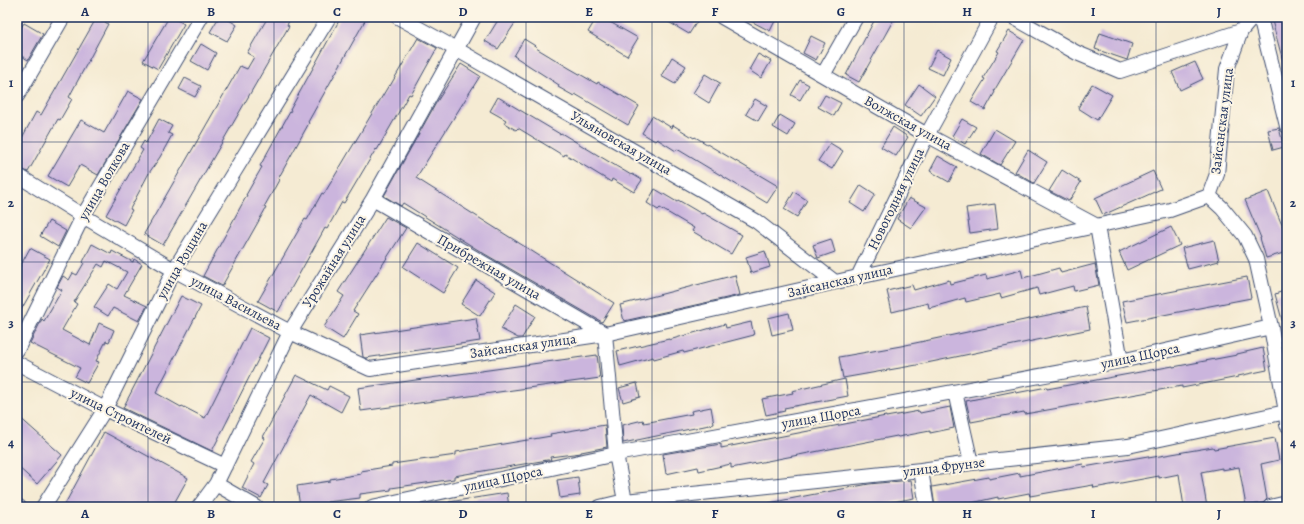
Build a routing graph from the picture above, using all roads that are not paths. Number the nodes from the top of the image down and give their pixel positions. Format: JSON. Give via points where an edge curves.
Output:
{"nodes":[{"id":1,"x":63,"y":17,"type":"edge"},
{"id":2,"x":200,"y":17,"type":"edge"},
{"id":3,"x":329,"y":17,"type":"edge"},
{"id":4,"x":398,"y":17,"type":"edge"},
{"id":5,"x":474,"y":17,"type":"edge"},
{"id":6,"x":722,"y":17,"type":"edge"},
{"id":7,"x":856,"y":17,"type":"edge"},
{"id":8,"x":992,"y":17,"type":"edge"},
{"id":9,"x":1013,"y":17,"type":"edge"},
{"id":10,"x":1252,"y":17,"type":"edge"},
{"id":11,"x":1260,"y":17,"type":"edge"},
{"id":12,"x":1241,"y":31,"type":"junction"},
{"id":13,"x":456,"y":49,"type":"junction"},
{"id":14,"x":823,"y":75,"type":"junction"},
{"id":15,"x":17,"y":96,"type":"edge"},
{"id":16,"x":1287,"y":126,"type":"edge"},
{"id":17,"x":928,"y":135,"type":"junction"},
{"id":18,"x":17,"y":175,"type":"edge"},
{"id":19,"x":1209,"y":196,"type":"junction"},
{"id":20,"x":373,"y":199,"type":"junction"},
{"id":21,"x":83,"y":216,"type":"junction"},
{"id":22,"x":1097,"y":226,"type":"junction"},
{"id":23,"x":174,"y":270,"type":"junction"},
{"id":24,"x":858,"y":277,"type":"junction"},
{"id":25,"x":835,"y":282,"type":"junction"},
{"id":26,"x":1271,"y":327,"type":"junction"},
{"id":27,"x":290,"y":332,"type":"junction"},
{"id":28,"x":605,"y":334,"type":"junction"},
{"id":29,"x":17,"y":350,"type":"edge"},
{"id":30,"x":1121,"y":361,"type":"junction"},
{"id":31,"x":17,"y":363,"type":"edge"},
{"id":32,"x":955,"y":392,"type":"junction"},
{"id":33,"x":105,"y":409,"type":"junction"},
{"id":34,"x":1287,"y":419,"type":"edge"},
{"id":35,"x":616,"y":454,"type":"junction"},
{"id":36,"x":970,"y":463,"type":"junction"},
{"id":37,"x":225,"y":466,"type":"junction"},
{"id":38,"x":921,"y":470,"type":"junction"},
{"id":39,"x":216,"y":484,"type":"junction"},
{"id":40,"x":625,"y":501,"type":"junction"},
{"id":41,"x":1287,"y":503,"type":"edge"},
{"id":42,"x":390,"y":506,"type":"edge"},
{"id":43,"x":43,"y":507,"type":"edge"},
{"id":44,"x":199,"y":507,"type":"edge"},
{"id":45,"x":256,"y":507,"type":"edge"},
{"id":46,"x":372,"y":507,"type":"edge"},
{"id":47,"x":600,"y":507,"type":"edge"},
{"id":48,"x":927,"y":507,"type":"edge"},
{"id":49,"x":1270,"y":507,"type":"edge"}],
"edges":[{"from":1,"to":15,"type":"street"},
{"from":2,"to":21,"type":"street","name":"улица Волкова"},
{"from":3,"to":23,"type":"street","name":"улица Рощина"},
{"from":4,"to":13,"type":"street","name":"Ульяновская улица"},
{"from":5,"to":13,"type":"street","name":"Урожайная улица"},
{"from":6,"to":14,"type":"street","name":"Волжская улица"},
{"from":7,"to":14,"type":"street"},
{"from":8,"to":17,"type":"street","name":"Новогодняя улица"},
{"from":9,"to":12,"type":"street","via":[[1077,53],[1120,71]]},
{"from":10,"to":12,"type":"street","name":"Зайсанская улица"},
{"from":11,"to":16,"type":"street"},
{"from":12,"to":19,"type":"street","name":"Зайсанская улица","via":[[1227,68],[1217,174]]},
{"from":13,"to":20,"type":"street","name":"Урожайная улица"},
{"from":13,"to":25,"type":"street","name":"Ульяновская улица","via":[[756,221]]},
{"from":14,"to":17,"type":"street","name":"Волжская улица"},
{"from":17,"to":22,"type":"street","name":"Волжская улица"},
{"from":17,"to":24,"type":"street","name":"Новогодняя улица"},
{"from":18,"to":21,"type":"street","name":"улица Васильева"},
{"from":19,"to":22,"type":"street","name":"Зайсанская улица","via":[[1170,210]]},
{"from":19,"to":26,"type":"street","via":[[1245,236],[1256,259]]},
{"from":20,"to":27,"type":"street","name":"Урожайная улица"},
{"from":20,"to":28,"type":"street","name":"Прибрежная улица"},
{"from":21,"to":23,"type":"street","name":"улица Васильева"},
{"from":21,"to":29,"type":"street","name":"улица Волкова"},
{"from":22,"to":24,"type":"street","name":"Зайсанская улица"},
{"from":22,"to":30,"type":"street"},
{"from":23,"to":27,"type":"street","name":"улица Васильева"},
{"from":23,"to":33,"type":"street","name":"улица Рощина"},
{"from":24,"to":25,"type":"street","name":"Зайсанская улица"},
{"from":25,"to":28,"type":"street","name":"Зайсанская улица"},
{"from":26,"to":30,"type":"street","name":"улица Щорса"},
{"from":26,"to":34,"type":"street"},
{"from":27,"to":28,"type":"street","name":"Зайсанская улица","via":[[370,369]]},
{"from":27,"to":37,"type":"street","name":"Урожайная улица"},
{"from":28,"to":35,"type":"street"},
{"from":30,"to":32,"type":"street","name":"улица Щорса"},
{"from":31,"to":33,"type":"street","name":"улица Строителей"},
{"from":32,"to":35,"type":"street","name":"улица Щорса"},
{"from":32,"to":36,"type":"street"},
{"from":33,"to":37,"type":"street","name":"улица Строителей"},
{"from":33,"to":43,"type":"street","name":"улица Рощина"},
{"from":34,"to":36,"type":"street","name":"улица Фрунзе","via":[[1128,446]]},
{"from":35,"to":40,"type":"street"},
{"from":35,"to":42,"type":"street","name":"улица Щорса"},
{"from":36,"to":38,"type":"street","name":"улица Фрунзе"},
{"from":37,"to":39,"type":"street","name":"Урожайная улица"},
{"from":38,"to":40,"type":"street","name":"улица Фрунзе"},
{"from":38,"to":48,"type":"street"},
{"from":39,"to":44,"type":"street","name":"Урожайная улица"},
{"from":39,"to":45,"type":"street"},
{"from":40,"to":47,"type":"street","name":"улица Фрунзе"},
{"from":41,"to":49,"type":"street"},
{"from":42,"to":46,"type":"street","name":"улица Щорса"}]}
